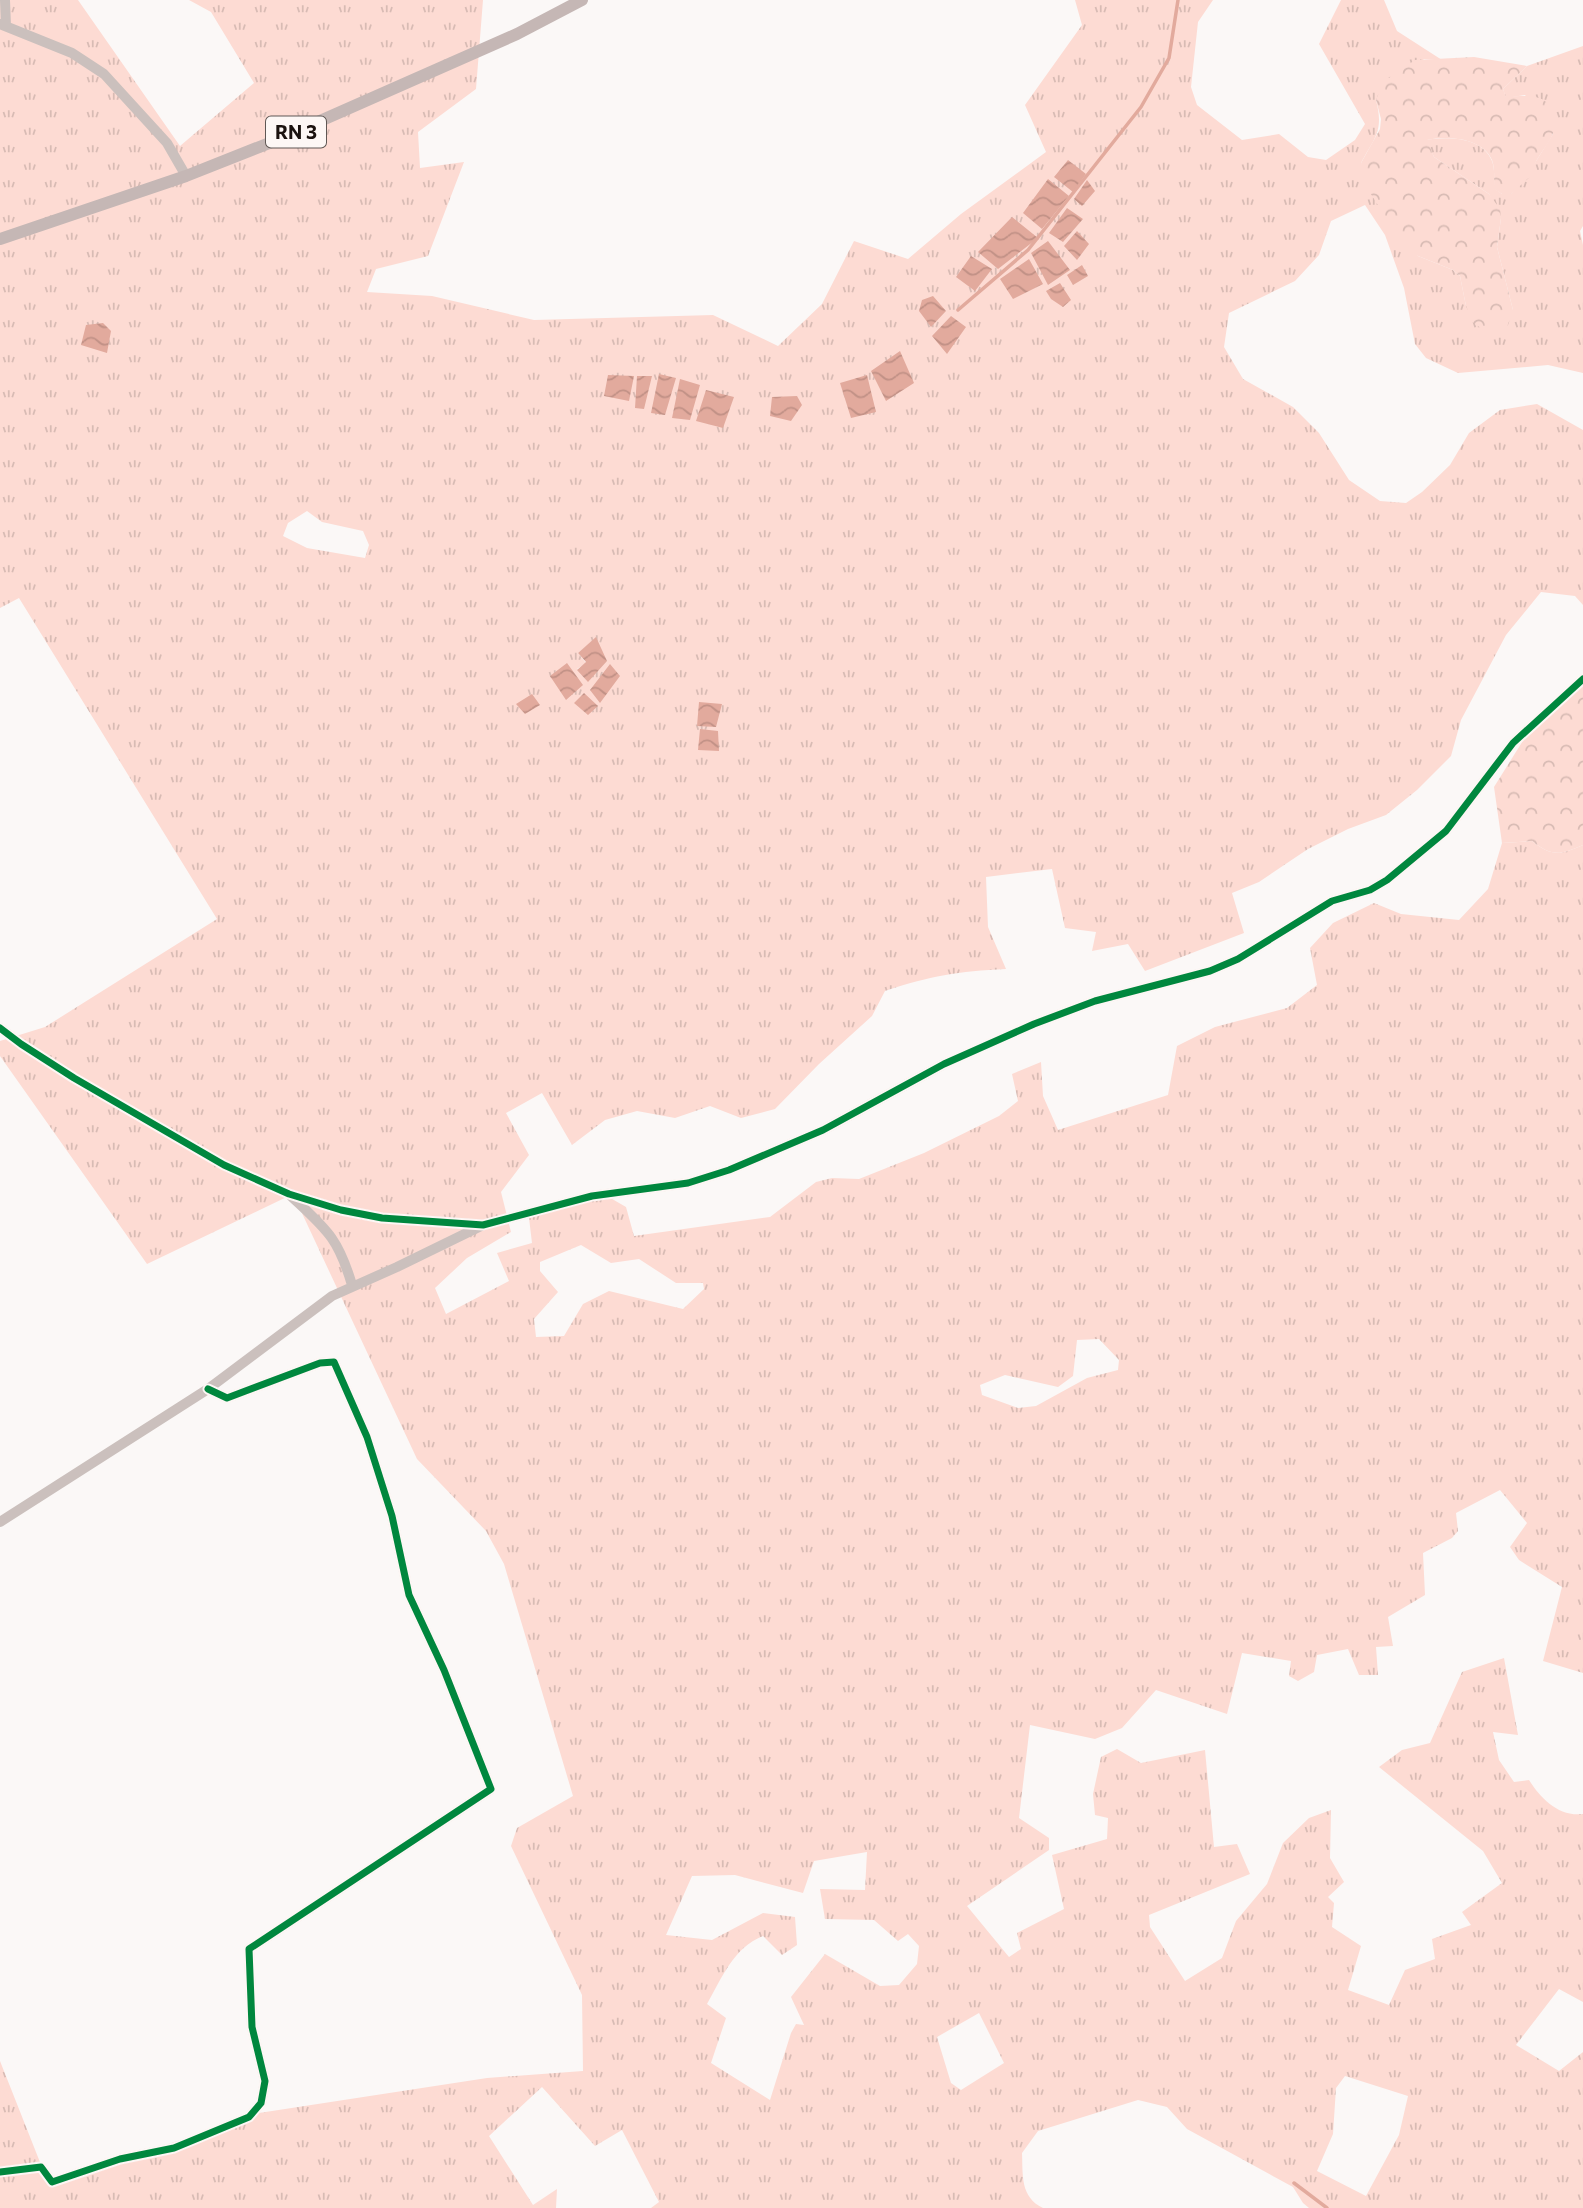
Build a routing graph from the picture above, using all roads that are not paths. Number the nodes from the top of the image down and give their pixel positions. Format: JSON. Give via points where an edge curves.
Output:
{"nodes":[{"id":1,"x":5,"y":0,"type":"edge"},
{"id":2,"x":582,"y":0,"type":"edge"},
{"id":3,"x":3,"y":25,"type":"edge"},
{"id":4,"x":186,"y":176,"type":"junction"},
{"id":5,"x":0,"y":239,"type":"edge"},
{"id":6,"x":1583,"y":679,"type":"edge"},
{"id":7,"x":0,"y":1028,"type":"edge"},
{"id":8,"x":289,"y":1194,"type":"junction"},
{"id":9,"x":483,"y":1225,"type":"junction"},
{"id":10,"x":352,"y":1285,"type":"junction"},
{"id":11,"x":208,"y":1389,"type":"junction"},
{"id":12,"x":0,"y":1522,"type":"edge"},
{"id":13,"x":0,"y":2172,"type":"edge"}],
"edges":[{"from":1,"to":3,"type":"street"},
{"from":2,"to":4,"type":"main road","number":"RN 3","via":[[440,70]]},
{"from":3,"to":4,"type":"street","via":[[72,53],[104,74],[167,144]]},
{"from":4,"to":5,"type":"main road","number":"RN 3"},
{"from":6,"to":9,"type":"street","via":[[1513,743],[1446,831],[1387,880],[1332,901],[1238,959],[1034,1024],[944,1065],[823,1130],[729,1170],[688,1183],[592,1196]]},
{"from":7,"to":8,"type":"street","via":[[74,1078],[224,1166]]},
{"from":8,"to":9,"type":"street","via":[[383,1218]]},
{"from":8,"to":10,"type":"street","via":[[329,1233]]},
{"from":9,"to":10,"type":"street"},
{"from":10,"to":11,"type":"street"},
{"from":11,"to":12,"type":"street"},
{"from":11,"to":13,"type":"street","via":[[227,1398],[320,1363],[334,1362],[367,1437],[392,1516],[409,1595],[491,1789],[249,1949],[252,2027],[265,2081],[261,2103],[249,2117],[174,2148],[120,2159],[52,2182],[41,2167]]}]}
